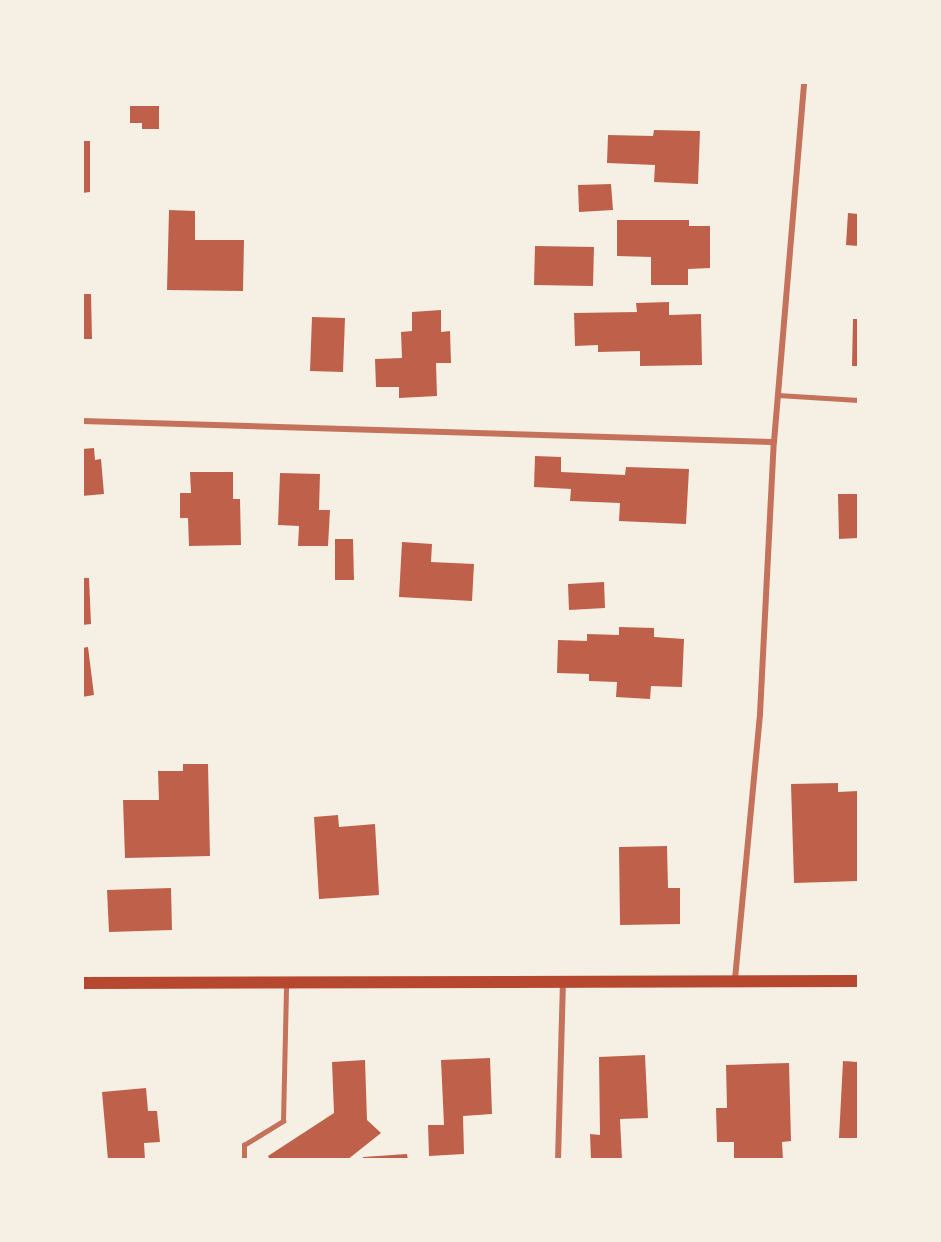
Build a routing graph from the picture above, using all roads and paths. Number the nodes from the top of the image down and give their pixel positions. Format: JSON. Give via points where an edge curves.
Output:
{"nodes":[{"id":1,"x":804,"y":82,"type":"edge"},
{"id":2,"x":778,"y":395,"type":"junction"},
{"id":3,"x":858,"y":400,"type":"edge"},
{"id":4,"x":82,"y":420,"type":"edge"},
{"id":5,"x":774,"y":442,"type":"junction"},
{"id":6,"x":735,"y":979,"type":"junction"},
{"id":7,"x":563,"y":981,"type":"junction"},
{"id":8,"x":858,"y":981,"type":"edge"},
{"id":9,"x":286,"y":982,"type":"junction"},
{"id":10,"x":82,"y":983,"type":"edge"},
{"id":11,"x":244,"y":1160,"type":"edge"},
{"id":12,"x":558,"y":1160,"type":"edge"}],
"edges":[{"from":1,"to":2,"type":"street"},
{"from":2,"to":3,"type":"lane"},
{"from":2,"to":5,"type":"street"},
{"from":4,"to":5,"type":"street"},
{"from":5,"to":6,"type":"street","via":[[760,714]]},
{"from":6,"to":7,"type":"main road"},
{"from":6,"to":8,"type":"main road"},
{"from":7,"to":9,"type":"main road"},
{"from":7,"to":12,"type":"street"},
{"from":9,"to":10,"type":"main road"},
{"from":9,"to":11,"type":"lane","via":[[283,1121],[244,1145]]}]}
